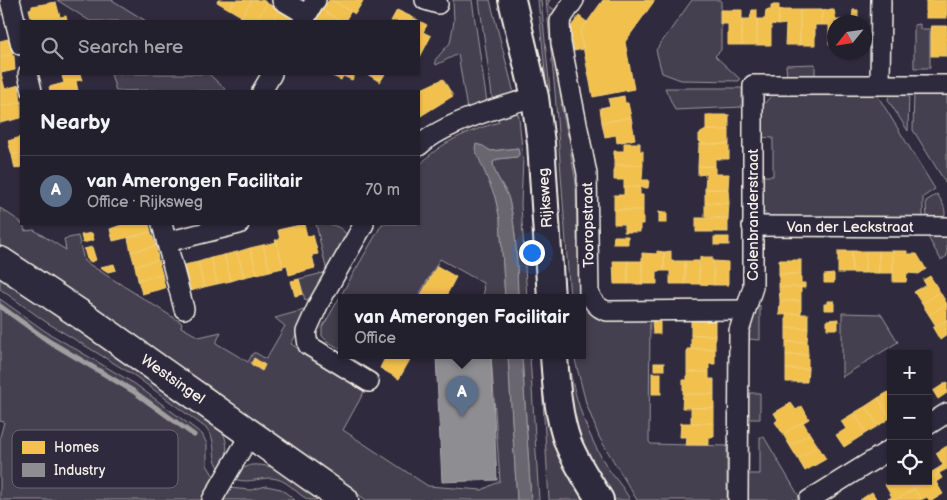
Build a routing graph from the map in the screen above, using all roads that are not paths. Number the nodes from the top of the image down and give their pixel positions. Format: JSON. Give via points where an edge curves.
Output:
{"nodes":[{"id":1,"x":10,"y":0,"type":"edge"},
{"id":2,"x":282,"y":0,"type":"edge"},
{"id":3,"x":574,"y":0,"type":"edge"},
{"id":4,"x":881,"y":0,"type":"edge"},
{"id":5,"x":513,"y":2,"type":"edge"},
{"id":6,"x":309,"y":12,"type":"edge"},
{"id":7,"x":20,"y":41,"type":"edge"},
{"id":8,"x":28,"y":75,"type":"edge"},
{"id":9,"x":271,"y":75,"type":"edge"},
{"id":10,"x":880,"y":84,"type":"junction"},
{"id":11,"x":947,"y":85,"type":"edge"},
{"id":12,"x":32,"y":90,"type":"edge"},
{"id":13,"x":263,"y":90,"type":"edge"},
{"id":14,"x":535,"y":98,"type":"junction"},
{"id":15,"x":420,"y":145,"type":"edge"},
{"id":16,"x":162,"y":225,"type":"edge"},
{"id":17,"x":235,"y":225,"type":"edge"},
{"id":18,"x":358,"y":226,"type":"edge"},
{"id":19,"x":752,"y":226,"type":"junction"},
{"id":20,"x":947,"y":227,"type":"edge"},
{"id":21,"x":167,"y":242,"type":"junction"},
{"id":22,"x":0,"y":261,"type":"edge"},
{"id":23,"x":551,"y":294,"type":"edge"},
{"id":24,"x":184,"y":310,"type":"dead end"},
{"id":25,"x":745,"y":310,"type":"junction"},
{"id":26,"x":554,"y":359,"type":"edge"},
{"id":27,"x":369,"y":382,"type":"dead end"},
{"id":28,"x":947,"y":413,"type":"edge"},
{"id":29,"x":932,"y":422,"type":"edge"},
{"id":30,"x":251,"y":434,"type":"junction"},
{"id":31,"x":887,"y":451,"type":"edge"},
{"id":32,"x":212,"y":500,"type":"edge"},
{"id":33,"x":344,"y":500,"type":"edge"},
{"id":34,"x":600,"y":500,"type":"edge"},
{"id":35,"x":738,"y":500,"type":"edge"},
{"id":36,"x":808,"y":500,"type":"edge"}],
"edges":[{"from":1,"to":7,"type":"street"},
{"from":2,"to":6,"type":"street"},
{"from":3,"to":25,"type":"street","name":"Tooropstraat","via":[[560,21],[561,43],[587,174],[589,293],[593,302],[607,311]]},
{"from":4,"to":10,"type":"street"},
{"from":5,"to":14,"type":"street","name":"Rijksweg"},
{"from":8,"to":12,"type":"street"},
{"from":9,"to":13,"type":"street"},
{"from":10,"to":11,"type":"street","name":"Colenbranderstraat"},
{"from":10,"to":19,"type":"street","name":"Colenbranderstraat","via":[[753,85]]},
{"from":14,"to":15,"type":"street","via":[[448,127]]},
{"from":14,"to":23,"type":"street","name":"Rijksweg","via":[[542,143]]},
{"from":16,"to":21,"type":"street"},
{"from":17,"to":21,"type":"street"},
{"from":18,"to":27,"type":"street","via":[[306,332],[308,345]]},
{"from":19,"to":20,"type":"street","name":"Van der Leckstraat"},
{"from":19,"to":25,"type":"street","name":"Colenbranderstraat","via":[[753,287]]},
{"from":21,"to":24,"type":"street"},
{"from":22,"to":30,"type":"main road","name":"Westsingel"},
{"from":25,"to":35,"type":"street","name":"Colenbranderstraat","via":[[740,331]]},
{"from":26,"to":34,"type":"street","via":[[568,442]]},
{"from":28,"to":29,"type":"street"},
{"from":30,"to":32,"type":"street"},
{"from":30,"to":33,"type":"main road","name":"Westsingel"},
{"from":31,"to":36,"type":"street"}]}
